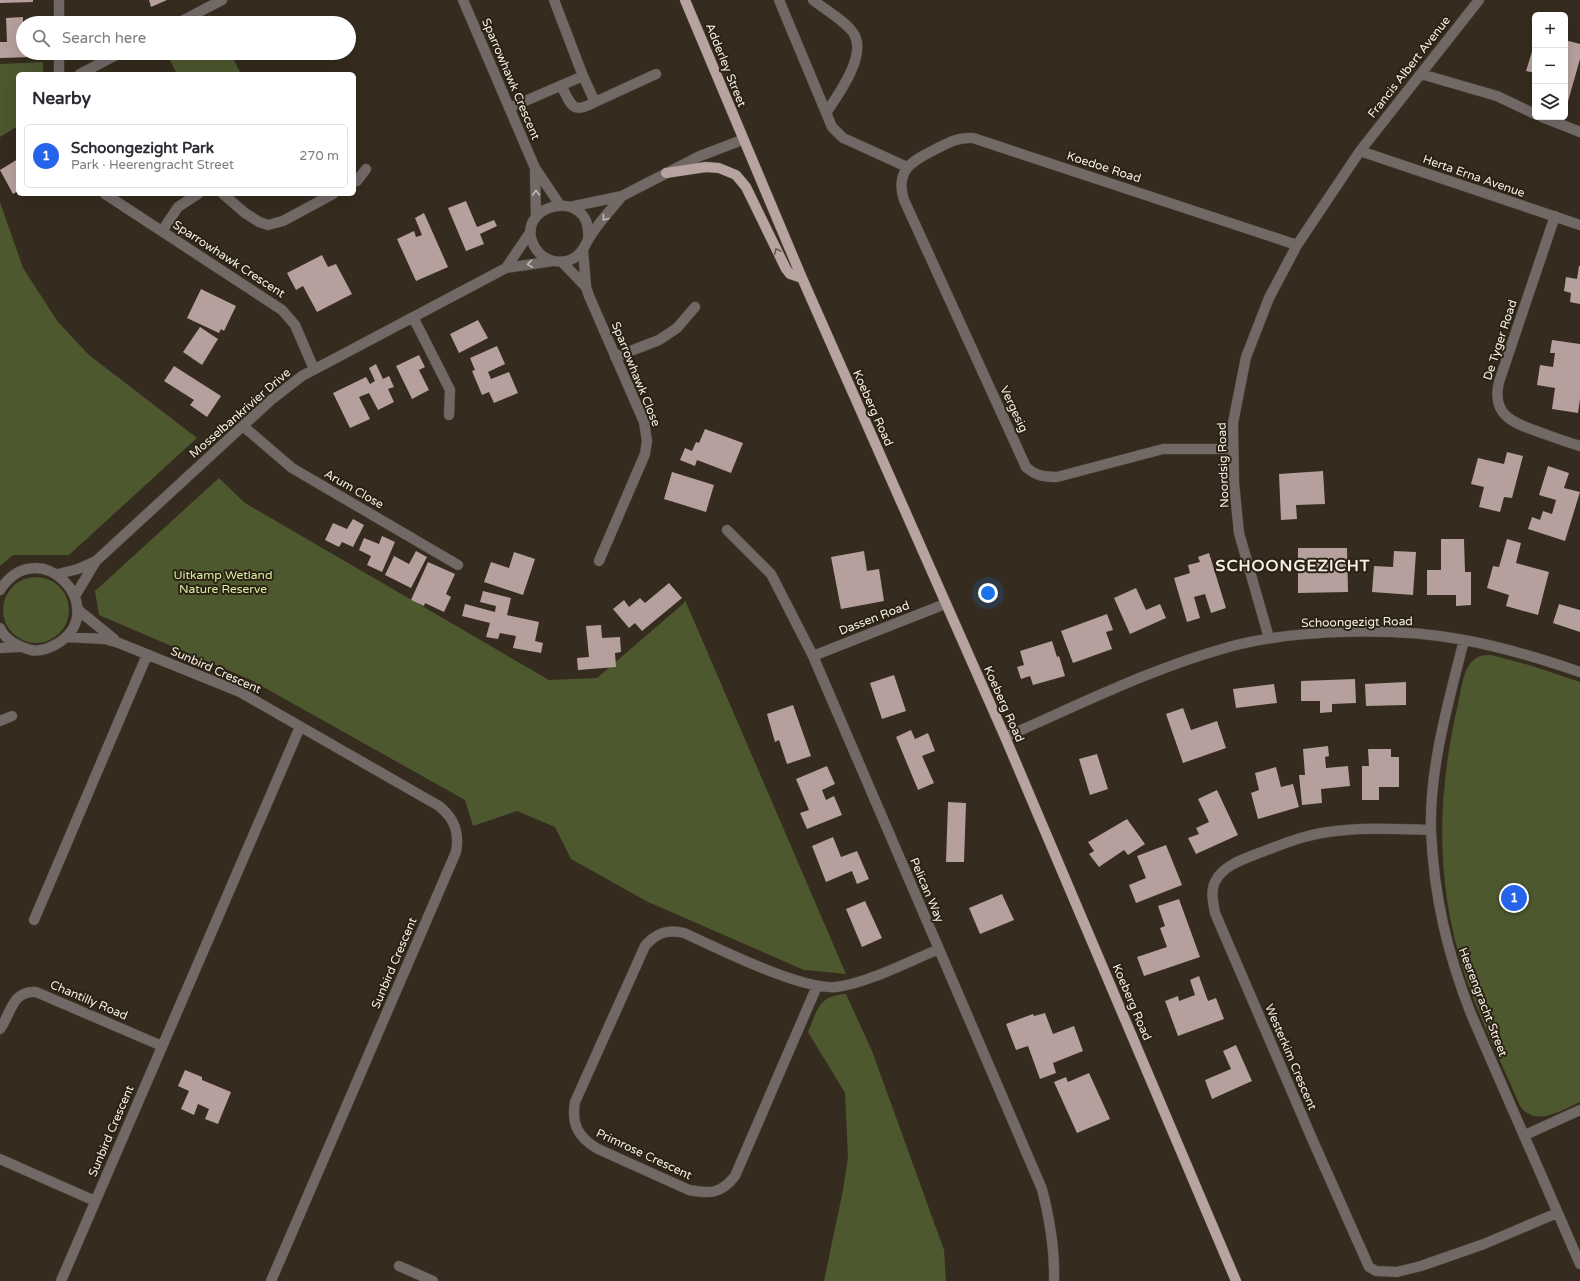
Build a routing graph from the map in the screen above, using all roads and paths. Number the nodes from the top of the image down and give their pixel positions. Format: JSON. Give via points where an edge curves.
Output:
{"nodes":[{"id":1,"x":59,"y":0,"type":"edge"},
{"id":2,"x":222,"y":0,"type":"edge"},
{"id":3,"x":463,"y":0,"type":"edge"},
{"id":4,"x":554,"y":0,"type":"edge"},
{"id":5,"x":685,"y":0,"type":"edge"},
{"id":6,"x":781,"y":0,"type":"edge"},
{"id":7,"x":813,"y":0,"type":"edge"},
{"id":8,"x":1479,"y":0,"type":"edge"},
{"id":9,"x":59,"y":16,"type":"edge"},
{"id":10,"x":191,"y":16,"type":"edge"},
{"id":11,"x":59,"y":60,"type":"edge"},
{"id":12,"x":107,"y":60,"type":"edge"},
{"id":13,"x":59,"y":72,"type":"edge"},
{"id":14,"x":84,"y":72,"type":"edge"},
{"id":15,"x":656,"y":74,"type":"dead end"},
{"id":16,"x":1421,"y":74,"type":"junction"},
{"id":17,"x":583,"y":76,"type":"junction"},
{"id":18,"x":562,"y":87,"type":"junction"},
{"id":19,"x":596,"y":102,"type":"junction"},
{"id":20,"x":509,"y":108,"type":"junction"},
{"id":21,"x":826,"y":113,"type":"junction"},
{"id":22,"x":1532,"y":113,"type":"edge"},
{"id":23,"x":1550,"y":120,"type":"edge"},
{"id":24,"x":1580,"y":132,"type":"edge"},
{"id":25,"x":742,"y":140,"type":"junction"},
{"id":26,"x":1360,"y":151,"type":"junction"},
{"id":27,"x":907,"y":167,"type":"junction"},
{"id":28,"x":535,"y":168,"type":"junction"},
{"id":29,"x":366,"y":169,"type":"dead end"},
{"id":30,"x":666,"y":174,"type":"junction"},
{"id":31,"x":356,"y":180,"type":"edge"},
{"id":32,"x":108,"y":196,"type":"edge"},
{"id":33,"x":195,"y":196,"type":"edge"},
{"id":34,"x":225,"y":196,"type":"edge"},
{"id":35,"x":329,"y":196,"type":"edge"},
{"id":36,"x":622,"y":196,"type":"junction"},
{"id":37,"x":560,"y":204,"type":"junction"},
{"id":38,"x":570,"y":207,"type":"junction"},
{"id":39,"x":1555,"y":216,"type":"junction"},
{"id":40,"x":536,"y":217,"type":"junction"},
{"id":41,"x":1580,"y":225,"type":"edge"},
{"id":42,"x":162,"y":231,"type":"junction"},
{"id":43,"x":531,"y":231,"type":"junction"},
{"id":44,"x":588,"y":240,"type":"junction"},
{"id":45,"x":1297,"y":245,"type":"junction"},
{"id":46,"x":583,"y":250,"type":"junction"},
{"id":47,"x":558,"y":261,"type":"junction"},
{"id":48,"x":506,"y":268,"type":"junction"},
{"id":49,"x":802,"y":278,"type":"junction"},
{"id":50,"x":586,"y":287,"type":"junction"},
{"id":51,"x":694,"y":307,"type":"dead end"},
{"id":52,"x":413,"y":317,"type":"junction"},
{"id":53,"x":615,"y":356,"type":"junction"},
{"id":54,"x":314,"y":369,"type":"junction"},
{"id":55,"x":449,"y":415,"type":"dead end"},
{"id":56,"x":244,"y":426,"type":"junction"},
{"id":57,"x":1580,"y":446,"type":"edge"},
{"id":58,"x":1233,"y":449,"type":"junction"},
{"id":59,"x":727,"y":530,"type":"dead end"},
{"id":60,"x":96,"y":560,"type":"junction"},
{"id":61,"x":599,"y":561,"type":"dead end"},
{"id":62,"x":458,"y":565,"type":"dead end"},
{"id":63,"x":58,"y":574,"type":"junction"},
{"id":64,"x":0,"y":590,"type":"edge"},
{"id":65,"x":75,"y":596,"type":"junction"},
{"id":66,"x":945,"y":604,"type":"junction"},
{"id":67,"x":77,"y":609,"type":"junction"},
{"id":68,"x":0,"y":628,"type":"edge"},
{"id":69,"x":66,"y":637,"type":"junction"},
{"id":70,"x":1269,"y":638,"type":"junction"},
{"id":71,"x":1464,"y":640,"type":"junction"},
{"id":72,"x":120,"y":643,"type":"junction"},
{"id":73,"x":18,"y":647,"type":"junction"},
{"id":74,"x":0,"y":648,"type":"edge"},
{"id":75,"x":147,"y":655,"type":"junction"},
{"id":76,"x":813,"y":656,"type":"junction"},
{"id":77,"x":1580,"y":672,"type":"edge"},
{"id":78,"x":12,"y":716,"type":"dead end"},
{"id":79,"x":0,"y":721,"type":"edge"},
{"id":80,"x":300,"y":726,"type":"junction"},
{"id":81,"x":1005,"y":737,"type":"junction"},
{"id":82,"x":1431,"y":830,"type":"junction"},
{"id":83,"x":34,"y":920,"type":"dead end"},
{"id":84,"x":939,"y":949,"type":"junction"},
{"id":85,"x":817,"y":986,"type":"junction"},
{"id":86,"x":0,"y":1029,"type":"edge"},
{"id":87,"x":162,"y":1046,"type":"junction"},
{"id":88,"x":1580,"y":1110,"type":"edge"},
{"id":89,"x":1525,"y":1135,"type":"junction"},
{"id":90,"x":0,"y":1159,"type":"edge"},
{"id":91,"x":95,"y":1201,"type":"junction"},
{"id":92,"x":1557,"y":1213,"type":"junction"},
{"id":93,"x":1580,"y":1264,"type":"edge"},
{"id":94,"x":400,"y":1266,"type":"dead end"},
{"id":95,"x":61,"y":1281,"type":"edge"},
{"id":96,"x":271,"y":1281,"type":"edge"},
{"id":97,"x":433,"y":1281,"type":"edge"},
{"id":98,"x":1054,"y":1281,"type":"edge"},
{"id":99,"x":1236,"y":1281,"type":"edge"}],
"edges":[{"from":1,"to":9,"type":"street"},
{"from":2,"to":10,"type":"street"},
{"from":3,"to":20,"type":"street","name":"Sparrowhawk Crescent"},
{"from":4,"to":17,"type":"street"},
{"from":5,"to":25,"type":"main road","name":"Adderley Street"},
{"from":6,"to":21,"type":"street"},
{"from":7,"to":21,"type":"street","via":[[853,33],[857,46],[850,73]]},
{"from":8,"to":16,"type":"street","name":"Francis Albert Avenue"},
{"from":11,"to":13,"type":"street"},
{"from":12,"to":14,"type":"street"},
{"from":15,"to":19,"type":"street"},
{"from":16,"to":22,"type":"street","via":[[1497,96]]},
{"from":16,"to":26,"type":"street","name":"Francis Albert Avenue"},
{"from":17,"to":18,"type":"street"},
{"from":17,"to":19,"type":"street"},
{"from":18,"to":19,"type":"street","via":[[574,108],[583,109]]},
{"from":18,"to":20,"type":"street"},
{"from":20,"to":28,"type":"street","name":"Sparrowhawk Crescent"},
{"from":21,"to":27,"type":"street","via":[[832,127],[843,138]]},
{"from":23,"to":24,"type":"street"},
{"from":25,"to":30,"type":"street","via":[[700,156]]},
{"from":25,"to":49,"type":"main road","name":"Koeberg Road"},
{"from":26,"to":39,"type":"street","name":"Herta Erna Avenue"},
{"from":26,"to":45,"type":"street","name":"Noordsig Road"},
{"from":27,"to":45,"type":"street","name":"Koedoe Road","via":[[918,158],[956,140],[979,140]]},
{"from":27,"to":58,"type":"street","name":"Vergesig","via":[[902,183],[904,200],[1026,467],[1032,473],[1043,477],[1057,477],[1163,449]]},
{"from":28,"to":37,"type":"street","name":"Sparrowhawk Crescent"},
{"from":40,"to":28,"type":"street","name":"Sparrowhawk Crescent","one_way":true},
{"from":29,"to":31,"type":"street"},
{"from":30,"to":36,"type":"street"},
{"from":49,"to":30,"type":"main road","one_way":true,"via":[[790,274],[786,269],[746,187],[736,174],[706,167]]},
{"from":32,"to":42,"type":"street","name":"Sparrowhawk Crescent"},
{"from":33,"to":42,"type":"street","via":[[178,207]]},
{"from":34,"to":35,"type":"street","via":[[249,216],[268,225],[283,221]]},
{"from":36,"to":38,"type":"street"},
{"from":36,"to":44,"type":"street","one_way":true},
{"from":37,"to":38,"type":"street"},
{"from":37,"to":40,"type":"street","via":[[549,207]]},
{"from":38,"to":44,"type":"street","via":[[585,220],[588,226]]},
{"from":39,"to":41,"type":"street","name":"Herta Erna Avenue"},
{"from":39,"to":57,"type":"street","name":"De Tyger Road","via":[[1499,382],[1497,399],[1501,410],[1513,422]]},
{"from":40,"to":43,"type":"street","name":"Mosselbankrivier Drive"},
{"from":42,"to":54,"type":"street","name":"Sparrowhawk Crescent","via":[[288,314]]},
{"from":43,"to":47,"type":"street","via":[[531,238],[537,250],[547,259]]},
{"from":43,"to":48,"type":"street","name":"Mosselbankrivier Drive"},
{"from":44,"to":46,"type":"street"},
{"from":45,"to":58,"type":"street","name":"Noordsig Road","via":[[1269,298],[1246,357],[1233,423]]},
{"from":46,"to":47,"type":"street","name":"Mosselbankrivier Drive","via":[[574,258]]},
{"from":46,"to":50,"type":"street","name":"Sparrowhawk Close"},
{"from":47,"to":48,"type":"street","name":"Mosselbankrivier Drive","one_way":true},
{"from":47,"to":50,"type":"street","name":"Sparrowhawk Close"},
{"from":48,"to":52,"type":"street","name":"Mosselbankrivier Drive"},
{"from":49,"to":66,"type":"main road","name":"Koeberg Road"},
{"from":50,"to":53,"type":"street","name":"Sparrowhawk Close"},
{"from":51,"to":53,"type":"street","via":[[677,328],[659,340]]},
{"from":52,"to":54,"type":"street","name":"Mosselbankrivier Drive"},
{"from":52,"to":55,"type":"street","via":[[450,390]]},
{"from":53,"to":61,"type":"street","name":"Sparrowhawk Close","via":[[644,422],[647,441],[645,454]]},
{"from":54,"to":56,"type":"street","name":"Mosselbankrivier Drive","via":[[286,387]]},
{"from":56,"to":60,"type":"street","name":"Mosselbankrivier Drive"},
{"from":56,"to":62,"type":"street","name":"Arum Close","via":[[292,468]]},
{"from":58,"to":70,"type":"street","name":"Noordsig Road","via":[[1239,533]]},
{"from":59,"to":76,"type":"street","name":"Pelican Way","via":[[771,574]]},
{"from":60,"to":63,"type":"street","name":"Mosselbankrivier Drive","via":[[78,569]]},
{"from":60,"to":65,"type":"street","name":"Mosselbankrivier Drive"},
{"from":63,"to":64,"type":"street","via":[[40,568],[22,570],[7,580]]},
{"from":63,"to":65,"type":"street","via":[[68,583]]},
{"from":65,"to":67,"type":"street"},
{"from":66,"to":76,"type":"street","name":"Dassen Road"},
{"from":66,"to":81,"type":"main road","name":"Koeberg Road"},
{"from":67,"to":69,"type":"street","via":[[75,622]]},
{"from":67,"to":72,"type":"street","name":"Sunbird Crescent"},
{"from":68,"to":73,"type":"street"},
{"from":69,"to":72,"type":"street","name":"Sunbird Crescent","via":[[105,639]]},
{"from":69,"to":73,"type":"street","via":[[52,647],[35,650]]},
{"from":70,"to":71,"type":"street","name":"Schoongezigt Road","via":[[1366,632],[1425,634]]},
{"from":70,"to":81,"type":"street","name":"Schoongezigt Road","via":[[1229,647],[1125,684]]},
{"from":71,"to":77,"type":"street","name":"Schoongezigt Road","via":[[1537,658]]},
{"from":71,"to":82,"type":"street","name":"Heerengracht Street","via":[[1439,747]]},
{"from":72,"to":75,"type":"street","name":"Sunbird Crescent"},
{"from":73,"to":74,"type":"street"},
{"from":75,"to":80,"type":"street","name":"Sunbird Crescent","via":[[240,692]]},
{"from":75,"to":83,"type":"street"},
{"from":76,"to":84,"type":"street","name":"Pelican Way"},
{"from":78,"to":79,"type":"street"},
{"from":80,"to":87,"type":"street","name":"Sunbird Crescent"},
{"from":80,"to":96,"type":"street","name":"Sunbird Crescent","via":[[439,806],[452,818],[458,843]]},
{"from":81,"to":99,"type":"main road","name":"Koeberg Road"},
{"from":82,"to":89,"type":"street","name":"Heerengracht Street","via":[[1439,906],[1455,972]]},
{"from":82,"to":92,"type":"street","name":"Westerkim Crescent","via":[[1372,828],[1328,832],[1294,840],[1253,855],[1234,863],[1215,880],[1212,890],[1215,912],[1369,1267],[1376,1271],[1397,1272],[1421,1266],[1484,1244]]},
{"from":84,"to":85,"type":"street","name":"Primrose Crescent","via":[[854,984]]},
{"from":84,"to":98,"type":"street","name":"Pelican Way","via":[[1042,1189],[1055,1252]]},
{"from":85,"to":85,"type":"street","name":"Primrose Crescent","via":[[771,971],[684,933],[668,931],[654,937],[645,946],[575,1102],[573,1113],[577,1129],[586,1141],[598,1149],[689,1190],[703,1193],[727,1186],[735,1176]]},
{"from":86,"to":87,"type":"street","name":"Chantilly Road","via":[[15,999],[26,992],[36,992]]},
{"from":87,"to":91,"type":"street","name":"Sunbird Crescent"},
{"from":88,"to":89,"type":"street"},
{"from":89,"to":92,"type":"street","name":"Heerengracht Street"},
{"from":90,"to":91,"type":"street"},
{"from":91,"to":95,"type":"street","name":"Sunbird Crescent"},
{"from":92,"to":93,"type":"street","name":"Heerengracht Street"},
{"from":94,"to":97,"type":"street"}]}
